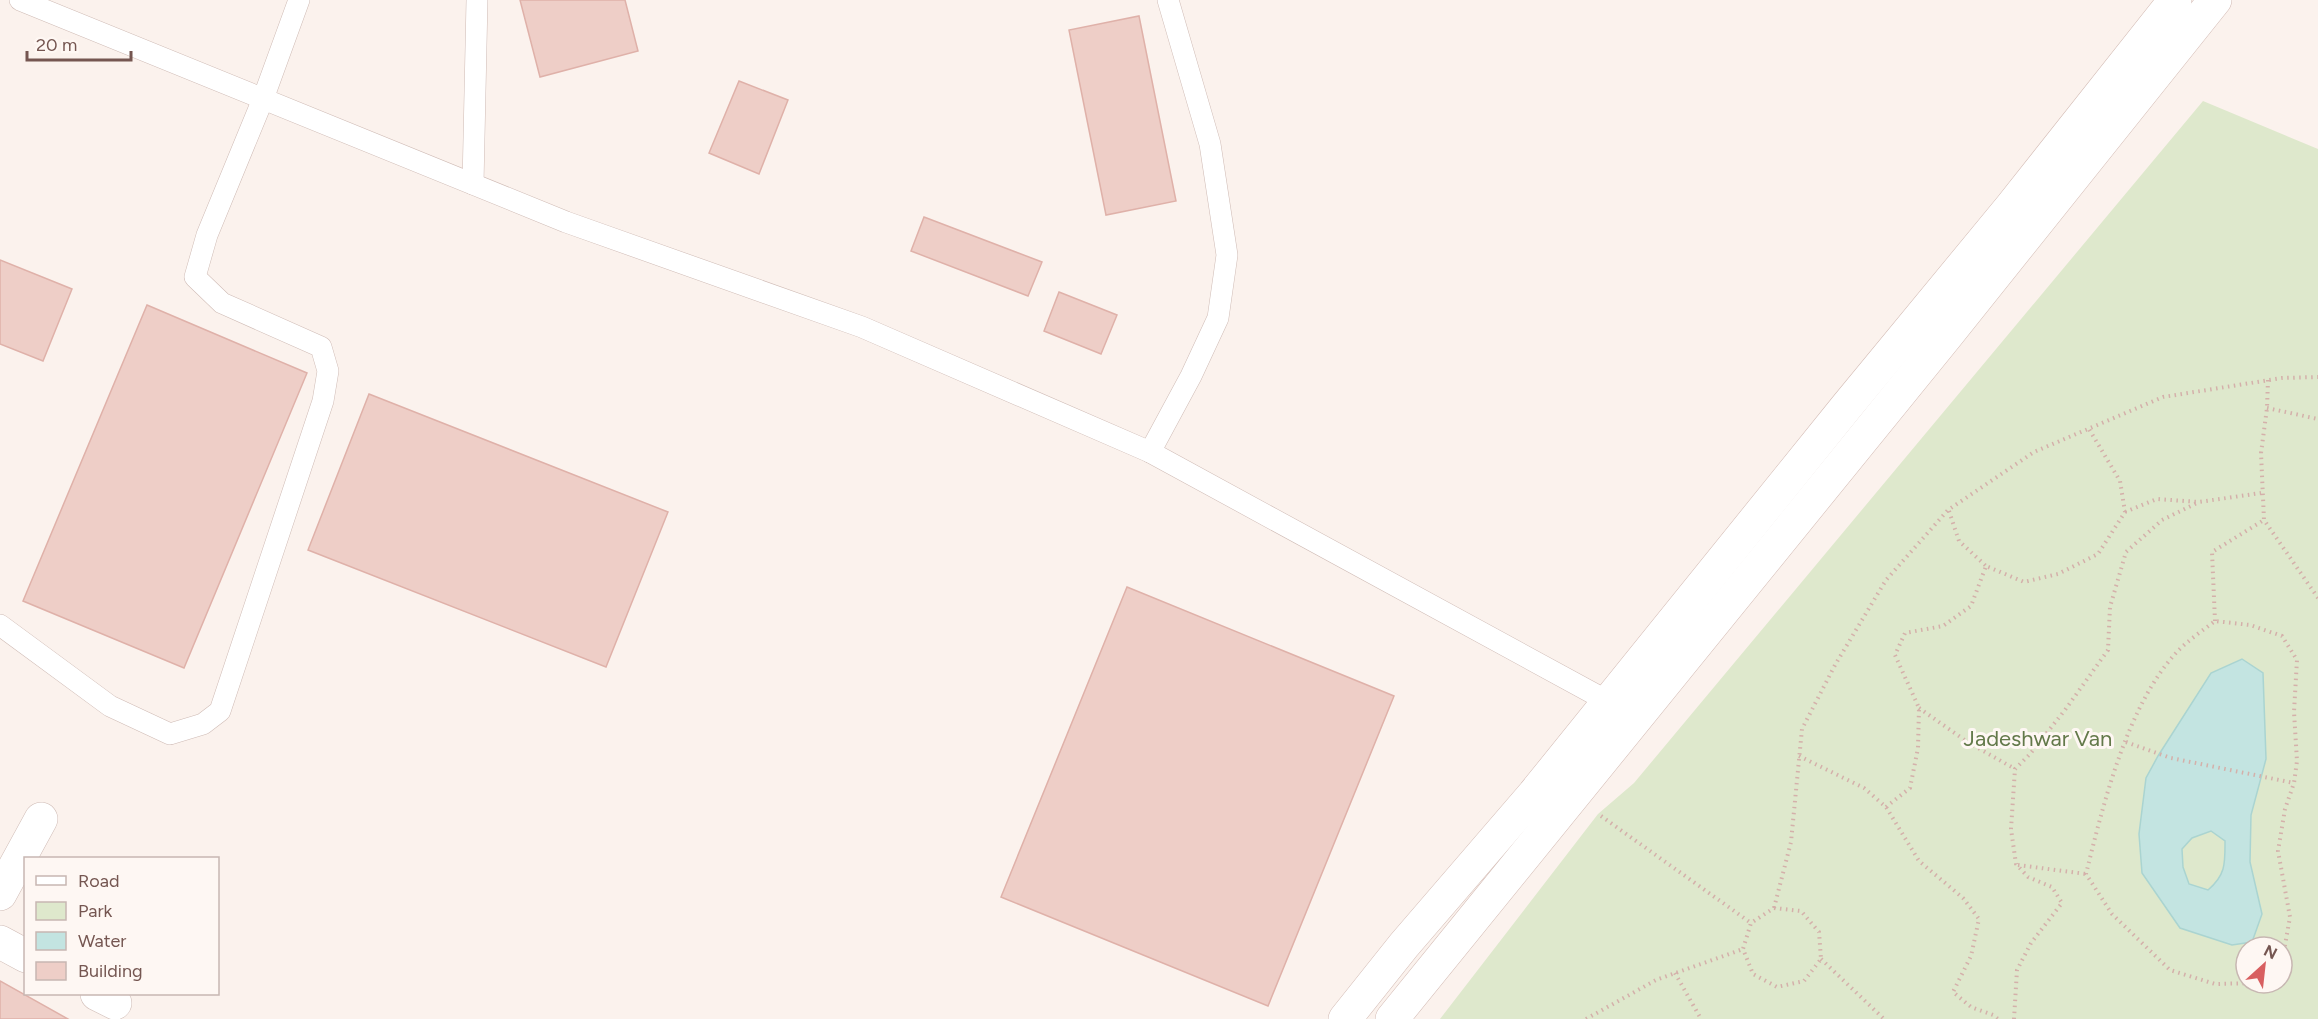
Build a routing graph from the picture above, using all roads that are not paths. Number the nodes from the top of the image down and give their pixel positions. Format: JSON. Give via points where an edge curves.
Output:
{"nodes":[{"id":1,"x":20,"y":0,"type":"edge"},
{"id":2,"x":299,"y":0,"type":"edge"},
{"id":3,"x":477,"y":0,"type":"edge"},
{"id":4,"x":1168,"y":0,"type":"edge"},
{"id":5,"x":2175,"y":0,"type":"edge"},
{"id":6,"x":2215,"y":0,"type":"edge"},
{"id":7,"x":263,"y":99,"type":"junction"},
{"id":8,"x":473,"y":184,"type":"junction"},
{"id":9,"x":1150,"y":452,"type":"junction"},
{"id":10,"x":0,"y":625,"type":"edge"},
{"id":11,"x":1609,"y":702,"type":"junction"},
{"id":12,"x":41,"y":819,"type":"dead end"},
{"id":13,"x":25,"y":857,"type":"edge"},
{"id":14,"x":22,"y":864,"type":"edge"},
{"id":15,"x":0,"y":894,"type":"edge"},
{"id":16,"x":0,"y":942,"type":"edge"},
{"id":17,"x":24,"y":955,"type":"edge"},
{"id":18,"x":1345,"y":1019,"type":"edge"},
{"id":19,"x":1392,"y":1019,"type":"edge"}],
"edges":[{"from":1,"to":7,"type":"lane"},
{"from":2,"to":7,"type":"lane"},
{"from":3,"to":8,"type":"lane"},
{"from":4,"to":9,"type":"lane","via":[[1210,144],[1227,255],[1218,318]]},
{"from":5,"to":11,"type":"street"},
{"from":6,"to":19,"type":"street"},
{"from":7,"to":8,"type":"lane"},
{"from":7,"to":10,"type":"lane","via":[[207,235],[195,277],[222,303],[321,347],[328,371],[323,401],[220,711],[203,724],[170,734],[110,706]]},
{"from":8,"to":9,"type":"lane","via":[[566,222],[862,327]]},
{"from":9,"to":11,"type":"lane"},
{"from":11,"to":18,"type":"street"},
{"from":12,"to":13,"type":"street"},
{"from":14,"to":15,"type":"street"},
{"from":16,"to":17,"type":"street"}]}
